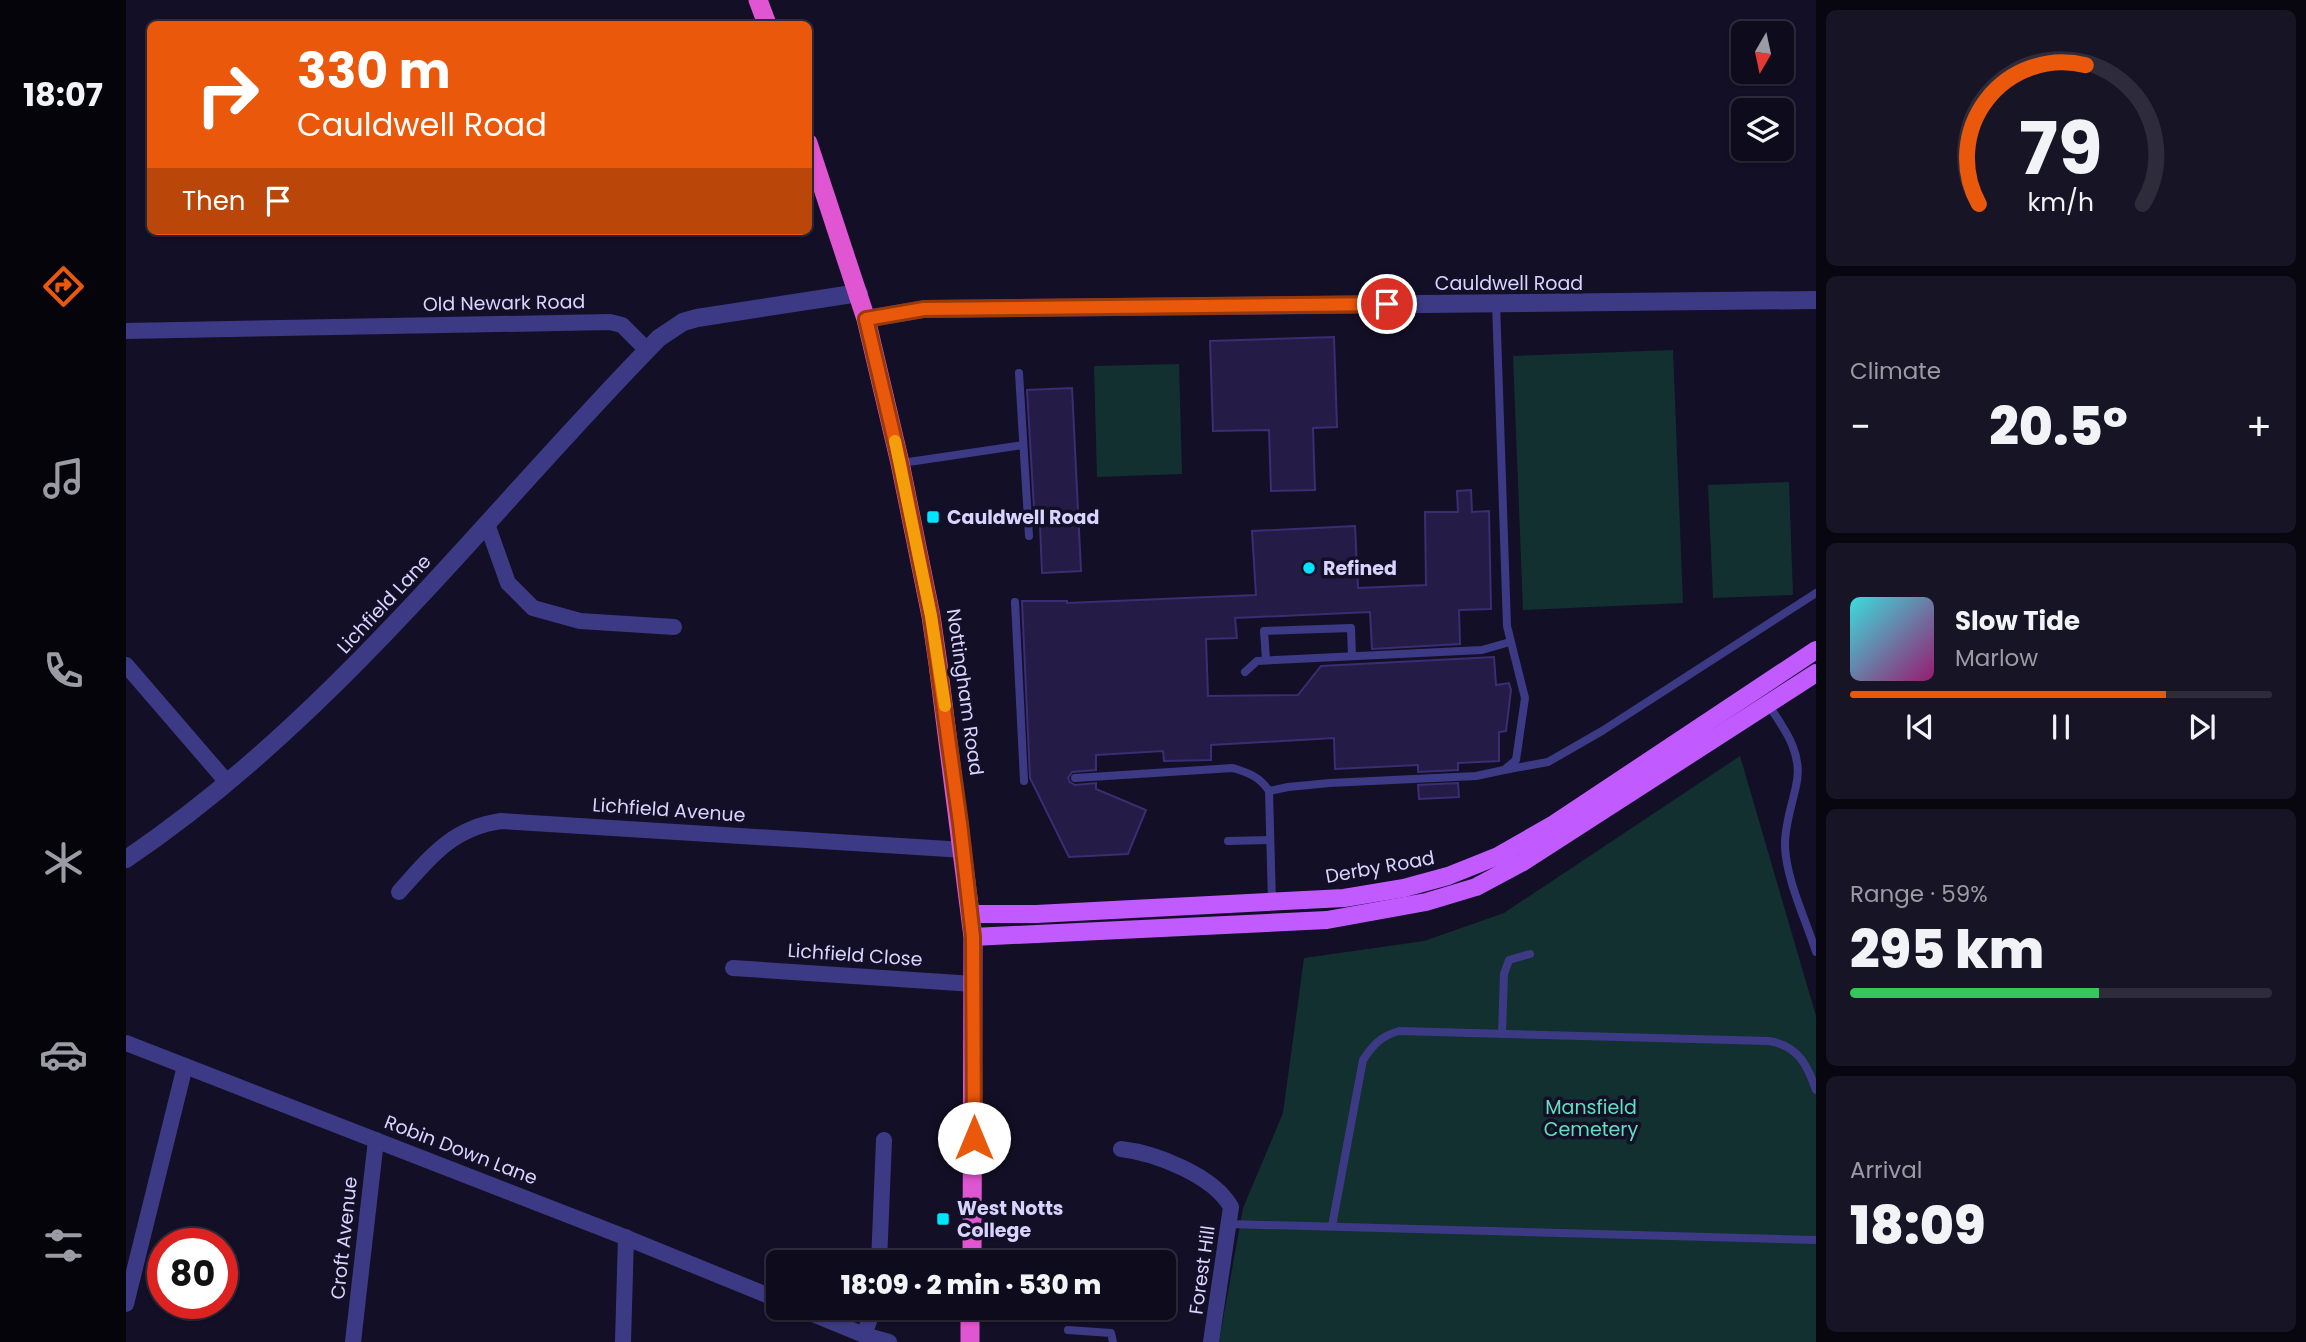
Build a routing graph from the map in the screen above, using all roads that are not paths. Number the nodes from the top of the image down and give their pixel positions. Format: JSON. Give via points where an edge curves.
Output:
{"nodes":[{"id":1,"x":758,"y":0,"type":"edge"},
{"id":2,"x":765,"y":21,"type":"edge"},
{"id":3,"x":812,"y":155,"type":"edge"},
{"id":4,"x":859,"y":293,"type":"junction"},
{"id":5,"x":1816,"y":300,"type":"edge"},
{"id":6,"x":1496,"y":303,"type":"junction"},
{"id":7,"x":866,"y":319,"type":"junction"},
{"id":8,"x":126,"y":331,"type":"edge"},
{"id":9,"x":646,"y":350,"type":"junction"},
{"id":10,"x":1019,"y":373,"type":"dead end"},
{"id":11,"x":1023,"y":445,"type":"junction"},
{"id":12,"x":900,"y":463,"type":"junction"},
{"id":13,"x":487,"y":524,"type":"junction"},
{"id":14,"x":1029,"y":536,"type":"dead end"},
{"id":15,"x":1816,"y":593,"type":"edge"},
{"id":16,"x":1015,"y":602,"type":"dead end"},
{"id":17,"x":674,"y":627,"type":"dead end"},
{"id":18,"x":1510,"y":642,"type":"junction"},
{"id":19,"x":1816,"y":650,"type":"edge"},
{"id":20,"x":1352,"y":656,"type":"junction"},
{"id":21,"x":1266,"y":660,"type":"junction"},
{"id":22,"x":126,"y":665,"type":"edge"},
{"id":23,"x":1245,"y":672,"type":"dead end"},
{"id":24,"x":1816,"y":673,"type":"edge"},
{"id":25,"x":1756,"y":689,"type":"junction"},
{"id":26,"x":1768,"y":705,"type":"junction"},
{"id":27,"x":1504,"y":770,"type":"junction"},
{"id":28,"x":1075,"y":778,"type":"dead end"},
{"id":29,"x":226,"y":781,"type":"junction"},
{"id":30,"x":1024,"y":781,"type":"dead end"},
{"id":31,"x":1269,"y":791,"type":"junction"},
{"id":32,"x":1270,"y":839,"type":"junction"},
{"id":33,"x":1228,"y":841,"type":"dead end"},
{"id":34,"x":964,"y":850,"type":"junction"},
{"id":35,"x":126,"y":859,"type":"edge"},
{"id":36,"x":399,"y":892,"type":"dead end"},
{"id":37,"x":1272,"y":902,"type":"junction"},
{"id":38,"x":971,"y":914,"type":"junction"},
{"id":39,"x":973,"y":937,"type":"junction"},
{"id":40,"x":1816,"y":952,"type":"edge"},
{"id":41,"x":1530,"y":954,"type":"dead end"},
{"id":42,"x":733,"y":968,"type":"dead end"},
{"id":43,"x":974,"y":984,"type":"junction"},
{"id":44,"x":1502,"y":1034,"type":"junction"},
{"id":45,"x":126,"y":1043,"type":"edge"},
{"id":46,"x":185,"y":1066,"type":"junction"},
{"id":47,"x":1816,"y":1090,"type":"edge"},
{"id":48,"x":376,"y":1140,"type":"junction"},
{"id":49,"x":884,"y":1140,"type":"dead end"},
{"id":50,"x":1121,"y":1150,"type":"dead end"},
{"id":51,"x":1230,"y":1224,"type":"junction"},
{"id":52,"x":1332,"y":1226,"type":"junction"},
{"id":53,"x":626,"y":1237,"type":"junction"},
{"id":54,"x":1816,"y":1240,"type":"edge"},
{"id":55,"x":879,"y":1250,"type":"edge"},
{"id":56,"x":972,"y":1250,"type":"edge"},
{"id":57,"x":127,"y":1294,"type":"edge"},
{"id":58,"x":766,"y":1295,"type":"edge"},
{"id":59,"x":828,"y":1320,"type":"edge"},
{"id":60,"x":869,"y":1320,"type":"edge"},
{"id":61,"x":970,"y":1320,"type":"edge"},
{"id":62,"x":1068,"y":1330,"type":"dead end"},
{"id":63,"x":864,"y":1335,"type":"junction"},
{"id":64,"x":353,"y":1342,"type":"edge"},
{"id":65,"x":623,"y":1342,"type":"edge"},
{"id":66,"x":889,"y":1342,"type":"edge"},
{"id":67,"x":970,"y":1342,"type":"edge"},
{"id":68,"x":1113,"y":1342,"type":"edge"},
{"id":69,"x":1211,"y":1342,"type":"edge"}],
"edges":[{"from":1,"to":2,"type":"highway"},
{"from":3,"to":4,"type":"highway","name":"Nottingham Road"},
{"from":4,"to":7,"type":"highway","name":"Nottingham Road"},
{"from":4,"to":9,"type":"street","via":[[697,318],[670,329]]},
{"from":5,"to":6,"type":"street","name":"Cauldwell Road"},
{"from":6,"to":7,"type":"street","name":"Cauldwell Road","via":[[924,309]]},
{"from":6,"to":18,"type":"lane"},
{"from":7,"to":12,"type":"highway","name":"Nottingham Road"},
{"from":8,"to":9,"type":"street","name":"Old Newark Road","via":[[610,322],[622,325]]},
{"from":9,"to":13,"type":"street","name":"Lichfield Lane"},
{"from":10,"to":11,"type":"lane"},
{"from":11,"to":12,"type":"lane"},
{"from":11,"to":14,"type":"lane"},
{"from":12,"to":34,"type":"highway","name":"Nottingham Road","via":[[931,616]]},
{"from":13,"to":17,"type":"street","via":[[508,583],[533,608],[580,621]]},
{"from":13,"to":29,"type":"street","name":"Lichfield Lane","via":[[372,649]]},
{"from":15,"to":27,"type":"lane","via":[[1548,762]]},
{"from":16,"to":30,"type":"lane"},
{"from":18,"to":20,"type":"lane","via":[[1482,650]]},
{"from":18,"to":27,"type":"lane","via":[[1525,698],[1516,760]]},
{"from":19,"to":25,"type":"main road","name":"Derby Road"},
{"from":20,"to":21,"type":"lane"},
{"from":20,"to":21,"type":"lane","via":[[1351,628],[1264,631]]},
{"from":21,"to":23,"type":"lane","via":[[1257,660]]},
{"from":22,"to":29,"type":"street"},
{"from":24,"to":26,"type":"main road"},
{"from":25,"to":26,"type":"lane"},
{"from":25,"to":37,"type":"main road","name":"Derby Road","via":[[1554,824],[1498,856],[1404,888],[1344,898]]},
{"from":26,"to":39,"type":"main road","via":[[1523,862],[1476,887],[1426,902],[1327,920]]},
{"from":26,"to":40,"type":"lane","via":[[1797,756],[1785,845]]},
{"from":27,"to":31,"type":"lane"},
{"from":28,"to":31,"type":"lane","via":[[1233,768],[1262,780]]},
{"from":29,"to":35,"type":"street","name":"Lichfield Lane"},
{"from":31,"to":32,"type":"lane"},
{"from":32,"to":33,"type":"lane"},
{"from":32,"to":37,"type":"lane"},
{"from":34,"to":36,"type":"street","name":"Lichfield Avenue","via":[[501,821],[478,825],[450,839]]},
{"from":34,"to":38,"type":"highway","name":"Nottingham Road"},
{"from":37,"to":38,"type":"main road","name":"Derby Road"},
{"from":38,"to":39,"type":"highway","name":"Nottingham Road"},
{"from":39,"to":43,"type":"highway","name":"Nottingham Road"},
{"from":41,"to":44,"type":"lane","via":[[1509,960],[1506,967]]},
{"from":42,"to":43,"type":"street","name":"Lichfield Close"},
{"from":43,"to":56,"type":"highway","name":"Nottingham Road"},
{"from":44,"to":47,"type":"lane","via":[[1782,1043],[1802,1058]]},
{"from":44,"to":52,"type":"lane","via":[[1399,1031],[1376,1042],[1363,1060]]},
{"from":45,"to":46,"type":"street","name":"Robin Down Lane"},
{"from":46,"to":48,"type":"street","name":"Robin Down Lane"},
{"from":46,"to":57,"type":"street"},
{"from":48,"to":53,"type":"street","name":"Robin Down Lane"},
{"from":48,"to":64,"type":"street","name":"Croft Avenue"},
{"from":49,"to":55,"type":"street"},
{"from":50,"to":51,"type":"street","name":"Forest Hill","via":[[1146,1152],[1208,1182],[1223,1193],[1231,1207]]},
{"from":51,"to":52,"type":"lane"},
{"from":51,"to":69,"type":"street","name":"Forest Hill"},
{"from":52,"to":54,"type":"lane"},
{"from":53,"to":58,"type":"street","name":"Robin Down Lane"},
{"from":53,"to":65,"type":"street"},
{"from":59,"to":63,"type":"street"},
{"from":60,"to":63,"type":"street"},
{"from":61,"to":67,"type":"highway"},
{"from":62,"to":68,"type":"lane","via":[[1111,1333]]},
{"from":63,"to":66,"type":"street"}]}
